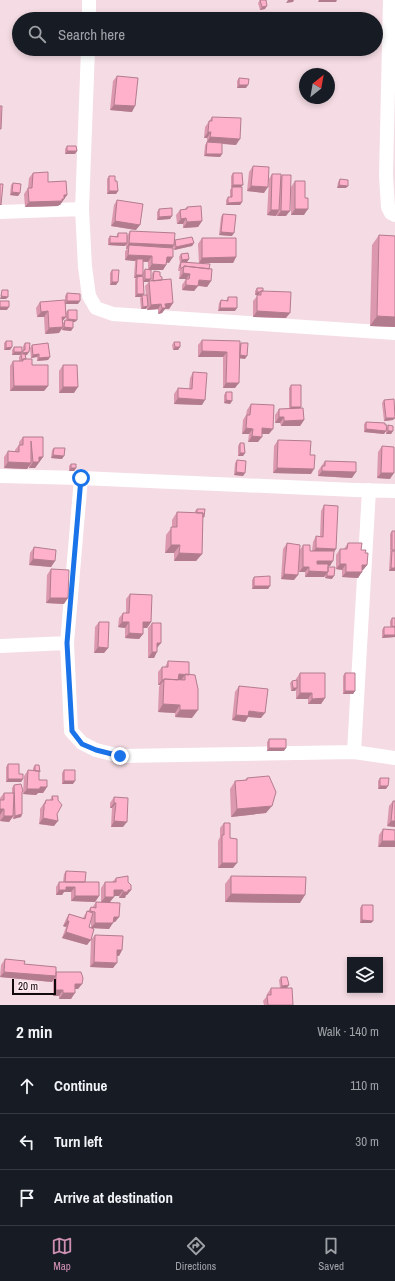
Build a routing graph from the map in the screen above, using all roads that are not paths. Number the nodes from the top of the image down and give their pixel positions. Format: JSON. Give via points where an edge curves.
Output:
{"nodes":[{"id":1,"x":89,"y":0,"type":"edge"},
{"id":2,"x":390,"y":0,"type":"edge"},
{"id":3,"x":89,"y":12,"type":"edge"},
{"id":4,"x":88,"y":56,"type":"edge"},
{"id":5,"x":82,"y":209,"type":"junction"},
{"id":6,"x":0,"y":212,"type":"edge"},
{"id":7,"x":395,"y":215,"type":"edge"},
{"id":8,"x":395,"y":333,"type":"edge"},
{"id":9,"x":0,"y":476,"type":"edge"},
{"id":10,"x":81,"y":478,"type":"junction"},
{"id":11,"x":369,"y":490,"type":"junction"},
{"id":12,"x":395,"y":491,"type":"edge"},
{"id":13,"x":67,"y":643,"type":"junction"},
{"id":14,"x":0,"y":646,"type":"edge"},
{"id":15,"x":354,"y":752,"type":"junction"},
{"id":16,"x":395,"y":758,"type":"edge"}],
"edges":[{"from":1,"to":3,"type":"street"},
{"from":2,"to":7,"type":"street","via":[[386,176],[388,207]]},
{"from":4,"to":5,"type":"street"},
{"from":5,"to":6,"type":"street"},
{"from":5,"to":8,"type":"street","via":[[89,296],[96,308],[113,314]]},
{"from":9,"to":10,"type":"street"},
{"from":10,"to":11,"type":"street"},
{"from":10,"to":13,"type":"street"},
{"from":11,"to":12,"type":"street"},
{"from":11,"to":15,"type":"street"},
{"from":13,"to":14,"type":"street"},
{"from":13,"to":15,"type":"street","via":[[72,731],[82,744],[96,750],[120,756]]},
{"from":15,"to":16,"type":"street"}]}
